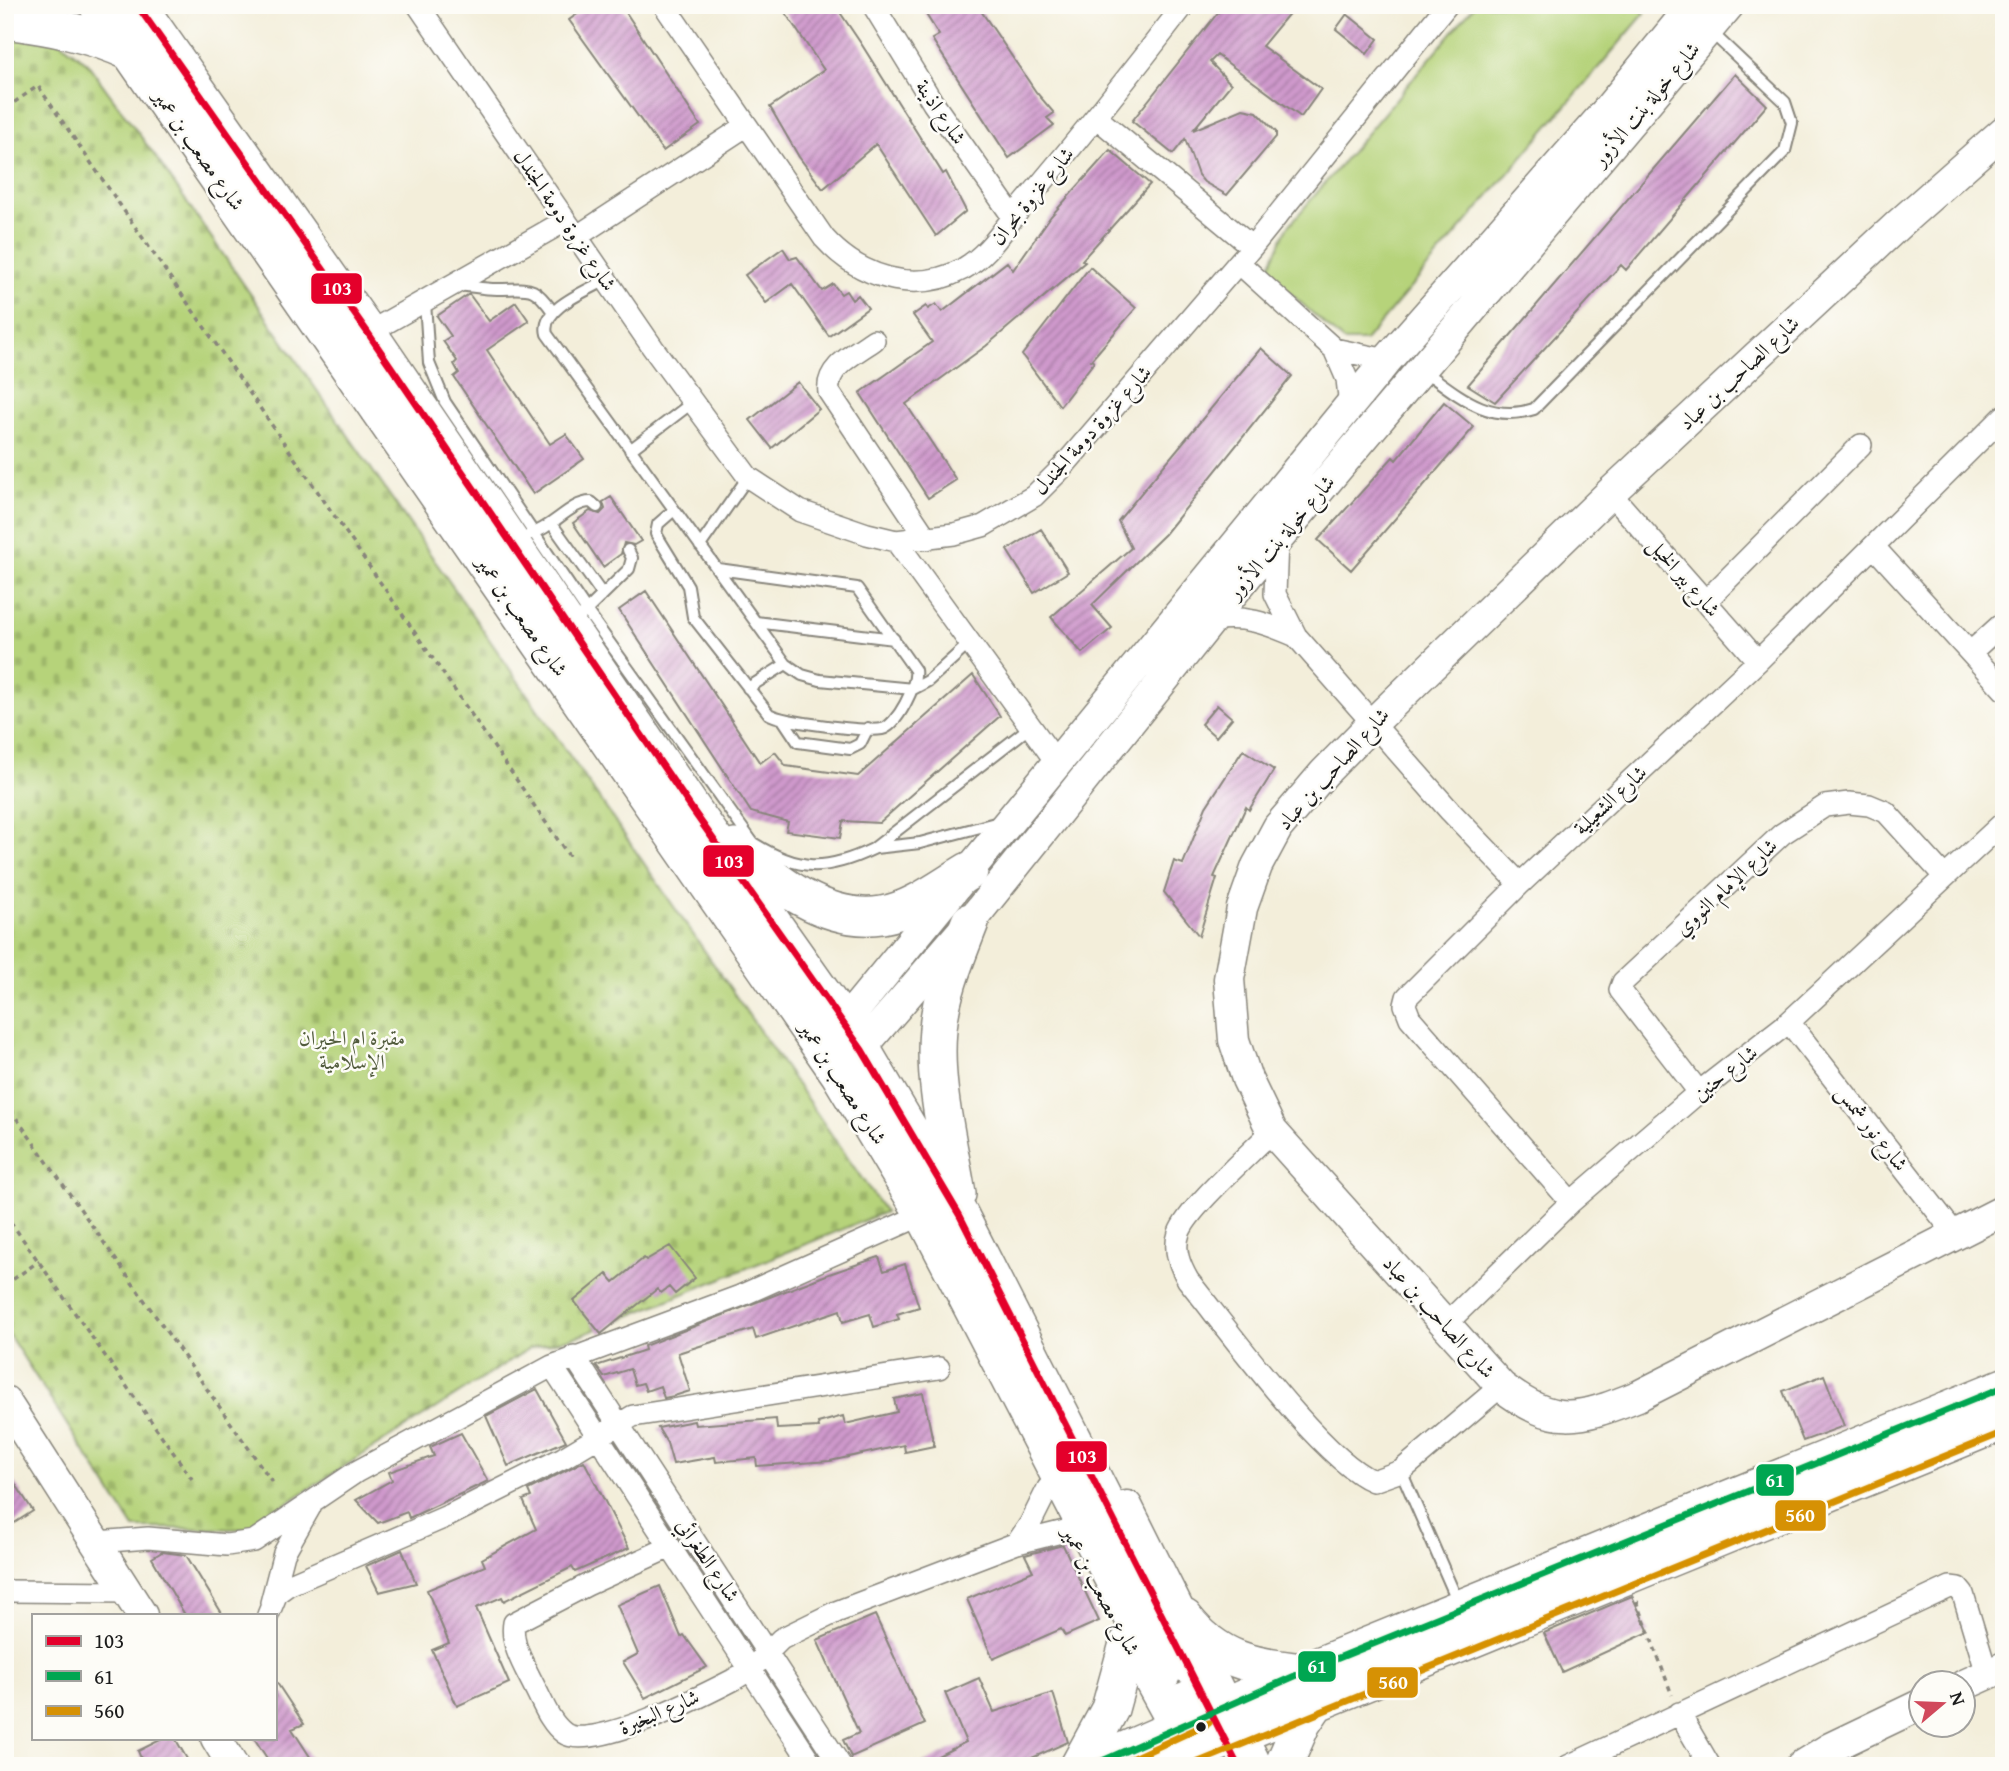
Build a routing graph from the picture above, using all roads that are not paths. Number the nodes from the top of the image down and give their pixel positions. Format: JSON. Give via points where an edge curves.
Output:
{"nodes":[{"id":1,"x":98,"y":5,"type":"edge"},
{"id":2,"x":137,"y":5,"type":"edge"},
{"id":3,"x":418,"y":5,"type":"edge"},
{"id":4,"x":873,"y":5,"type":"edge"},
{"id":5,"x":1184,"y":5,"type":"edge"},
{"id":6,"x":1447,"y":5,"type":"edge"},
{"id":7,"x":1729,"y":5,"type":"edge"},
{"id":8,"x":673,"y":8,"type":"edge"},
{"id":9,"x":1695,"y":12,"type":"edge"},
{"id":10,"x":5,"y":20,"type":"edge"},
{"id":11,"x":131,"y":52,"type":"junction"},
{"id":12,"x":1097,"y":118,"type":"junction"},
{"id":13,"x":1613,"y":124,"type":"junction"},
{"id":14,"x":746,"y":126,"type":"junction"},
{"id":15,"x":2002,"y":136,"type":"edge"},
{"id":16,"x":1013,"y":217,"type":"junction"},
{"id":17,"x":570,"y":229,"type":"junction"},
{"id":18,"x":1246,"y":255,"type":"junction"},
{"id":19,"x":606,"y":280,"type":"junction"},
{"id":20,"x":455,"y":284,"type":"junction"},
{"id":21,"x":425,"y":302,"type":"junction"},
{"id":22,"x":553,"y":312,"type":"junction"},
{"id":23,"x":368,"y":333,"type":"junction"},
{"id":24,"x":874,"y":340,"type":"dead end"},
{"id":25,"x":1334,"y":349,"type":"junction"},
{"id":26,"x":1387,"y":360,"type":"junction"},
{"id":27,"x":1423,"y":370,"type":"junction"},
{"id":28,"x":693,"y":402,"type":"junction"},
{"id":29,"x":1350,"y":406,"type":"junction"},
{"id":30,"x":2004,"y":416,"type":"edge"},
{"id":31,"x":1861,"y":445,"type":"dead end"},
{"id":32,"x":630,"y":450,"type":"junction"},
{"id":33,"x":748,"y":477,"type":"junction"},
{"id":34,"x":1610,"y":493,"type":"junction"},
{"id":35,"x":597,"y":506,"type":"dead end"},
{"id":36,"x":674,"y":510,"type":"junction"},
{"id":37,"x":552,"y":524,"type":"junction"},
{"id":38,"x":520,"y":534,"type":"junction"},
{"id":39,"x":927,"y":539,"type":"junction"},
{"id":40,"x":1277,"y":540,"type":"junction"},
{"id":41,"x":896,"y":541,"type":"junction"},
{"id":42,"x":700,"y":546,"type":"junction"},
{"id":43,"x":1874,"y":547,"type":"junction"},
{"id":44,"x":628,"y":550,"type":"dead end"},
{"id":45,"x":718,"y":569,"type":"junction"},
{"id":46,"x":602,"y":594,"type":"junction"},
{"id":47,"x":1705,"y":602,"type":"junction"},
{"id":48,"x":1212,"y":620,"type":"junction"},
{"id":49,"x":579,"y":621,"type":"junction"},
{"id":50,"x":756,"y":622,"type":"junction"},
{"id":51,"x":2004,"y":622,"type":"edge"},
{"id":52,"x":1296,"y":636,"type":"junction"},
{"id":53,"x":894,"y":639,"type":"junction"},
{"id":54,"x":970,"y":643,"type":"junction"},
{"id":55,"x":1971,"y":652,"type":"junction"},
{"id":56,"x":1758,"y":661,"type":"junction"},
{"id":57,"x":786,"y":664,"type":"junction"},
{"id":58,"x":748,"y":688,"type":"junction"},
{"id":59,"x":913,"y":689,"type":"junction"},
{"id":60,"x":2004,"y":690,"type":"edge"},
{"id":61,"x":784,"y":721,"type":"junction"},
{"id":62,"x":1374,"y":722,"type":"junction"},
{"id":63,"x":1030,"y":727,"type":"junction"},
{"id":64,"x":868,"y":728,"type":"junction"},
{"id":65,"x":1056,"y":763,"type":"junction"},
{"id":66,"x":694,"y":813,"type":"junction"},
{"id":67,"x":1012,"y":818,"type":"junction"},
{"id":68,"x":2004,"y":822,"type":"edge"},
{"id":69,"x":873,"y":849,"type":"junction"},
{"id":70,"x":969,"y":871,"type":"junction"},
{"id":71,"x":1944,"y":876,"type":"junction"},
{"id":72,"x":1520,"y":884,"type":"junction"},
{"id":73,"x":970,"y":922,"type":"junction"},
{"id":74,"x":1789,"y":1022,"type":"junction"},
{"id":75,"x":841,"y":1049,"type":"junction"},
{"id":76,"x":1699,"y":1092,"type":"junction"},
{"id":77,"x":1272,"y":1131,"type":"junction"},
{"id":78,"x":1571,"y":1202,"type":"junction"},
{"id":79,"x":2004,"y":1210,"type":"edge"},
{"id":80,"x":946,"y":1224,"type":"junction"},
{"id":81,"x":1955,"y":1234,"type":"junction"},
{"id":82,"x":1446,"y":1324,"type":"junction"},
{"id":83,"x":574,"y":1356,"type":"junction"},
{"id":84,"x":552,"y":1366,"type":"junction"},
{"id":85,"x":939,"y":1368,"type":"dead end"},
{"id":86,"x":1501,"y":1386,"type":"junction"},
{"id":87,"x":2004,"y":1387,"type":"edge"},
{"id":88,"x":5,"y":1401,"type":"edge"},
{"id":89,"x":2004,"y":1421,"type":"edge"},
{"id":90,"x":618,"y":1424,"type":"junction"},
{"id":91,"x":598,"y":1438,"type":"junction"},
{"id":92,"x":1401,"y":1471,"type":"junction"},
{"id":93,"x":1048,"y":1488,"type":"junction"},
{"id":94,"x":314,"y":1502,"type":"junction"},
{"id":95,"x":1069,"y":1530,"type":"junction"},
{"id":96,"x":97,"y":1542,"type":"junction"},
{"id":97,"x":1017,"y":1543,"type":"junction"},
{"id":98,"x":670,"y":1547,"type":"junction"},
{"id":99,"x":5,"y":1591,"type":"edge"},
{"id":100,"x":134,"y":1603,"type":"edge"},
{"id":101,"x":1461,"y":1608,"type":"junction"},
{"id":102,"x":270,"y":1610,"type":"edge"},
{"id":103,"x":1184,"y":1618,"type":"junction"},
{"id":104,"x":1128,"y":1644,"type":"junction"},
{"id":105,"x":768,"y":1651,"type":"junction"},
{"id":106,"x":751,"y":1669,"type":"junction"},
{"id":107,"x":1178,"y":1674,"type":"junction"},
{"id":108,"x":1985,"y":1675,"type":"edge"},
{"id":109,"x":1310,"y":1686,"type":"junction"},
{"id":110,"x":1908,"y":1711,"type":"edge"},
{"id":111,"x":1679,"y":1713,"type":"junction"},
{"id":112,"x":1232,"y":1719,"type":"junction"},
{"id":113,"x":217,"y":1740,"type":"edge"},
{"id":114,"x":1186,"y":1756,"type":"edge"},
{"id":115,"x":233,"y":1766,"type":"edge"},
{"id":116,"x":813,"y":1766,"type":"edge"},
{"id":117,"x":841,"y":1766,"type":"edge"},
{"id":118,"x":1079,"y":1766,"type":"edge"},
{"id":119,"x":1090,"y":1766,"type":"edge"},
{"id":120,"x":1257,"y":1766,"type":"edge"},
{"id":121,"x":1283,"y":1766,"type":"edge"},
{"id":122,"x":1568,"y":1766,"type":"edge"},
{"id":123,"x":1710,"y":1766,"type":"edge"},
{"id":124,"x":1801,"y":1766,"type":"edge"}],
"edges":[{"from":1,"to":11,"type":"highway","name":"شارع مصعب بن عمير"},
{"from":2,"to":23,"type":"highway","name":"شارع مصعب بن عمير"},
{"from":3,"to":17,"type":"street","name":"شارع غزوة دومة الجندل"},
{"from":4,"to":16,"type":"street","name":"شارع اذينة","via":[[933,103]]},
{"from":5,"to":12,"type":"street","name":"شارع غزوة بحران"},
{"from":6,"to":18,"type":"street","name":"شارع غزوة دومة الجندل"},
{"from":7,"to":9,"type":"street","name":"شارع خولة بنت الأزور"},
{"from":8,"to":14,"type":"street","name":"شارع غزوة بحران"},
{"from":9,"to":13,"type":"street","name":"شارع خولة بنت الأزور"},
{"from":9,"to":27,"type":"lane","via":[[1785,102],[1792,123],[1786,150],[1534,409],[1498,414],[1473,406]]},
{"from":10,"to":11,"type":"highway","via":[[80,33]]},
{"from":11,"to":75,"type":"highway","name":"شارع مصعب بن عمير"},
{"from":12,"to":16,"type":"street","name":"شارع غزوة بحران"},
{"from":12,"to":18,"type":"street"},
{"from":13,"to":26,"type":"street","name":"شارع خولة بنت الأزور"},
{"from":13,"to":27,"type":"street","name":"شارع خولة بنت الأزور"},
{"from":14,"to":16,"type":"street","name":"شارع غزوة بحران","via":[[824,238],[868,272],[910,281],[961,270],[996,242]]},
{"from":14,"to":17,"type":"street"},
{"from":15,"to":34,"type":"street","name":"شارع الصاحب بن عباد"},
{"from":17,"to":19,"type":"street","name":"شارع غزوة دومة الجندل"},
{"from":17,"to":20,"type":"street"},
{"from":18,"to":25,"type":"street"},
{"from":18,"to":39,"type":"street","name":"شارع غزوة دومة الجندل","via":[[1034,496],[983,526]]},
{"from":19,"to":22,"type":"lane"},
{"from":19,"to":28,"type":"street","name":"شارع غزوة دومة الجندل"},
{"from":20,"to":21,"type":"street"},
{"from":20,"to":22,"type":"lane","via":[[524,287],[538,293]]},
{"from":21,"to":23,"type":"street"},
{"from":21,"to":38,"type":"lane","via":[[429,363],[438,389]]},
{"from":22,"to":32,"type":"lane","via":[[546,323],[547,334]]},
{"from":23,"to":38,"type":"highway","name":"شارع مصعب بن عمير"},
{"from":24,"to":39,"type":"street","via":[[834,369],[828,380],[829,392]]},
{"from":25,"to":26,"type":"street"},
{"from":25,"to":29,"type":"street","via":[[1347,379]]},
{"from":26,"to":29,"type":"street","name":"شارع خولة بنت الأزور"},
{"from":27,"to":40,"type":"street","name":"شارع خولة بنت الأزور"},
{"from":28,"to":32,"type":"lane"},
{"from":28,"to":33,"type":"street","name":"شارع غزوة دومة الجندل"},
{"from":29,"to":65,"type":"street","name":"شارع خولة بنت الأزور"},
{"from":30,"to":43,"type":"street","name":"شارع الشعيلية"},
{"from":31,"to":47,"type":"street"},
{"from":32,"to":36,"type":"lane"},
{"from":33,"to":41,"type":"street","name":"شارع غزوة دومة الجندل","via":[[800,510]]},
{"from":33,"to":42,"type":"lane"},
{"from":34,"to":47,"type":"street","name":"شارع بير الخيل"},
{"from":34,"to":62,"type":"street","name":"شارع الصاحب بن عباد"},
{"from":35,"to":37,"type":"lane","via":[[582,503]]},
{"from":36,"to":42,"type":"lane"},
{"from":36,"to":58,"type":"lane","via":[[658,524],[659,539],[688,586],[694,617]]},
{"from":37,"to":38,"type":"lane"},
{"from":37,"to":46,"type":"lane"},
{"from":38,"to":49,"type":"highway","name":"شارع مصعب بن عمير"},
{"from":39,"to":41,"type":"street","name":"شارع غزوة دومة الجندل"},
{"from":40,"to":48,"type":"street","name":"شارع خولة بنت الأزور"},
{"from":40,"to":52,"type":"street","via":[[1275,594]]},
{"from":41,"to":54,"type":"street"},
{"from":42,"to":45,"type":"lane"},
{"from":43,"to":55,"type":"street"},
{"from":43,"to":56,"type":"street","name":"شارع الشعيلية"},
{"from":44,"to":46,"type":"lane","via":[[632,558],[629,569]]},
{"from":45,"to":50,"type":"lane"},
{"from":45,"to":53,"type":"lane","via":[[851,585],[862,592]]},
{"from":46,"to":49,"type":"lane"},
{"from":47,"to":56,"type":"street","name":"شارع بير الخيل"},
{"from":48,"to":52,"type":"street","via":[[1255,619]]},
{"from":48,"to":73,"type":"street","name":"شارع خولة بنت الأزور"},
{"from":49,"to":66,"type":"highway","name":"شارع مصعب بن عمير"},
{"from":49,"to":69,"type":"lane","via":[[753,843],[780,860],[812,867],[844,863]]},
{"from":50,"to":53,"type":"lane"},
{"from":50,"to":57,"type":"lane"},
{"from":51,"to":55,"type":"street"},
{"from":52,"to":62,"type":"street"},
{"from":53,"to":59,"type":"lane","via":[[915,670]]},
{"from":54,"to":59,"type":"lane"},
{"from":54,"to":63,"type":"street"},
{"from":55,"to":60,"type":"street"},
{"from":56,"to":72,"type":"street","name":"شارع الشعيلية"},
{"from":57,"to":58,"type":"lane"},
{"from":57,"to":59,"type":"lane","via":[[820,680]]},
{"from":58,"to":61,"type":"lane","via":[[769,714]]},
{"from":59,"to":64,"type":"lane","via":[[889,726]]},
{"from":61,"to":64,"type":"lane"},
{"from":61,"to":64,"type":"lane","via":[[798,742],[849,749],[860,744]]},
{"from":62,"to":72,"type":"street"},
{"from":62,"to":77,"type":"street","name":"شارع الصاحب بن عباد","via":[[1278,827],[1242,908],[1230,979],[1234,1040]]},
{"from":63,"to":65,"type":"street"},
{"from":63,"to":69,"type":"lane"},
{"from":65,"to":67,"type":"street","name":"شارع خولة بنت الأزور"},
{"from":66,"to":70,"type":"highway","via":[[773,881],[828,909],[856,916],[883,915],[912,905]]},
{"from":66,"to":75,"type":"highway","name":"شارع مصعب بن عمير"},
{"from":67,"to":69,"type":"lane","via":[[920,844]]},
{"from":67,"to":70,"type":"street","name":"شارع خولة بنت الأزور"},
{"from":68,"to":71,"type":"street","name":"شارع حنين"},
{"from":70,"to":75,"type":"street","name":"شارع خولة بنت الأزور"},
{"from":71,"to":74,"type":"street","name":"شارع حنين"},
{"from":71,"to":76,"type":"street","name":"شارع الإمام النووي","via":[[1886,812],[1868,805],[1825,806],[1782,834],[1623,982],[1620,990]]},
{"from":72,"to":78,"type":"street","name":"شارع الشعيلية","via":[[1414,987],[1405,1005],[1429,1041]]},
{"from":73,"to":75,"type":"street","name":"شارع خولة بنت الأزور"},
{"from":73,"to":80,"type":"highway","via":[[948,982],[938,1029]]},
{"from":74,"to":76,"type":"street","name":"شارع حنين"},
{"from":74,"to":81,"type":"street","name":"شارع نور شمس"},
{"from":75,"to":80,"type":"highway","name":"شارع مصعب بن عمير"},
{"from":76,"to":78,"type":"street","name":"شارع حنين"},
{"from":77,"to":82,"type":"street","name":"شارع الصاحب بن عباد"},
{"from":77,"to":92,"type":"street","via":[[1179,1232],[1180,1265],[1311,1429],[1358,1475],[1373,1481]]},
{"from":78,"to":82,"type":"street","name":"شارع حنين"},
{"from":79,"to":81,"type":"street","name":"شارع الصاحب بن عباد"},
{"from":80,"to":83,"type":"street"},
{"from":80,"to":93,"type":"street","name":"شارع مصعب بن عمير","via":[[938,1260],[951,1294]]},
{"from":80,"to":103,"type":"street","name":"شارع مصعب بن عمير","via":[[1026,1308]]},
{"from":80,"to":107,"type":"highway","name":"شارع مصعب بن عمير"},
{"from":81,"to":86,"type":"street","name":"شارع الصاحب بن عباد","via":[[1605,1409],[1554,1416],[1528,1407]]},
{"from":82,"to":86,"type":"street","name":"شارع الصاحب بن عباد"},
{"from":83,"to":84,"type":"street"},
{"from":83,"to":90,"type":"street","name":"شارع الطغرائي"},
{"from":84,"to":91,"type":"street","name":"شارع الطغرائي"},
{"from":84,"to":94,"type":"street","via":[[356,1472]]},
{"from":85,"to":90,"type":"street","via":[[669,1408]]},
{"from":86,"to":92,"type":"street"},
{"from":87,"to":101,"type":"highway"},
{"from":88,"to":96,"type":"street"},
{"from":89,"to":109,"type":"highway"},
{"from":90,"to":91,"type":"street"},
{"from":90,"to":105,"type":"street","name":"شارع الطغرائي"},
{"from":91,"to":98,"type":"street","name":"شارع الطغرائي"},
{"from":91,"to":102,"type":"street","via":[[450,1515],[288,1585],[277,1593]]},
{"from":92,"to":101,"type":"lane"},
{"from":93,"to":95,"type":"street","name":"شارع مصعب بن عمير"},
{"from":93,"to":97,"type":"street"},
{"from":94,"to":96,"type":"street","via":[[245,1542],[227,1545],[148,1538]]},
{"from":94,"to":102,"type":"street","via":[[284,1553]]},
{"from":95,"to":97,"type":"street","name":"شارع البخيرة"},
{"from":95,"to":104,"type":"street","name":"شارع مصعب بن عمير"},
{"from":96,"to":100,"type":"street"},
{"from":97,"to":105,"type":"street","name":"شارع البخيرة","via":[[836,1612],[781,1639]]},
{"from":98,"to":106,"type":"street","name":"شارع الطغرائي"},
{"from":98,"to":106,"type":"street","name":"شارع البخيرة","via":[[514,1623],[517,1649],[552,1720],[565,1735],[580,1739],[606,1734]]},
{"from":99,"to":100,"type":"street"},
{"from":101,"to":109,"type":"highway"},
{"from":103,"to":107,"type":"street","name":"شارع مصعب بن عمير"},
{"from":103,"to":109,"type":"highway","via":[[1202,1641],[1231,1657],[1279,1669]]},
{"from":104,"to":107,"type":"street","name":"شارع مصعب بن عمير"},
{"from":104,"to":118,"type":"highway","via":[[1110,1709]]},
{"from":105,"to":106,"type":"street","name":"شارع البخيرة"},
{"from":105,"to":117,"type":"street","name":"شارع الطغرائي"},
{"from":106,"to":116,"type":"street","name":"شارع الطغرائي"},
{"from":107,"to":112,"type":"street","name":"شارع مصعب بن عمير"},
{"from":107,"to":114,"type":"street","name":"شارع مصعب بن عمير"},
{"from":108,"to":111,"type":"street","via":[[1963,1594],[1950,1587]]},
{"from":109,"to":112,"type":"highway"},
{"from":109,"to":121,"type":"highway"},
{"from":110,"to":124,"type":"street"},
{"from":111,"to":122,"type":"street"},
{"from":111,"to":123,"type":"street"},
{"from":112,"to":114,"type":"highway"},
{"from":112,"to":120,"type":"street","name":"شارع مصعب بن عمير"},
{"from":113,"to":115,"type":"street"},
{"from":114,"to":119,"type":"highway"},
{"from":114,"to":120,"type":"street","via":[[1247,1758]]}]}
